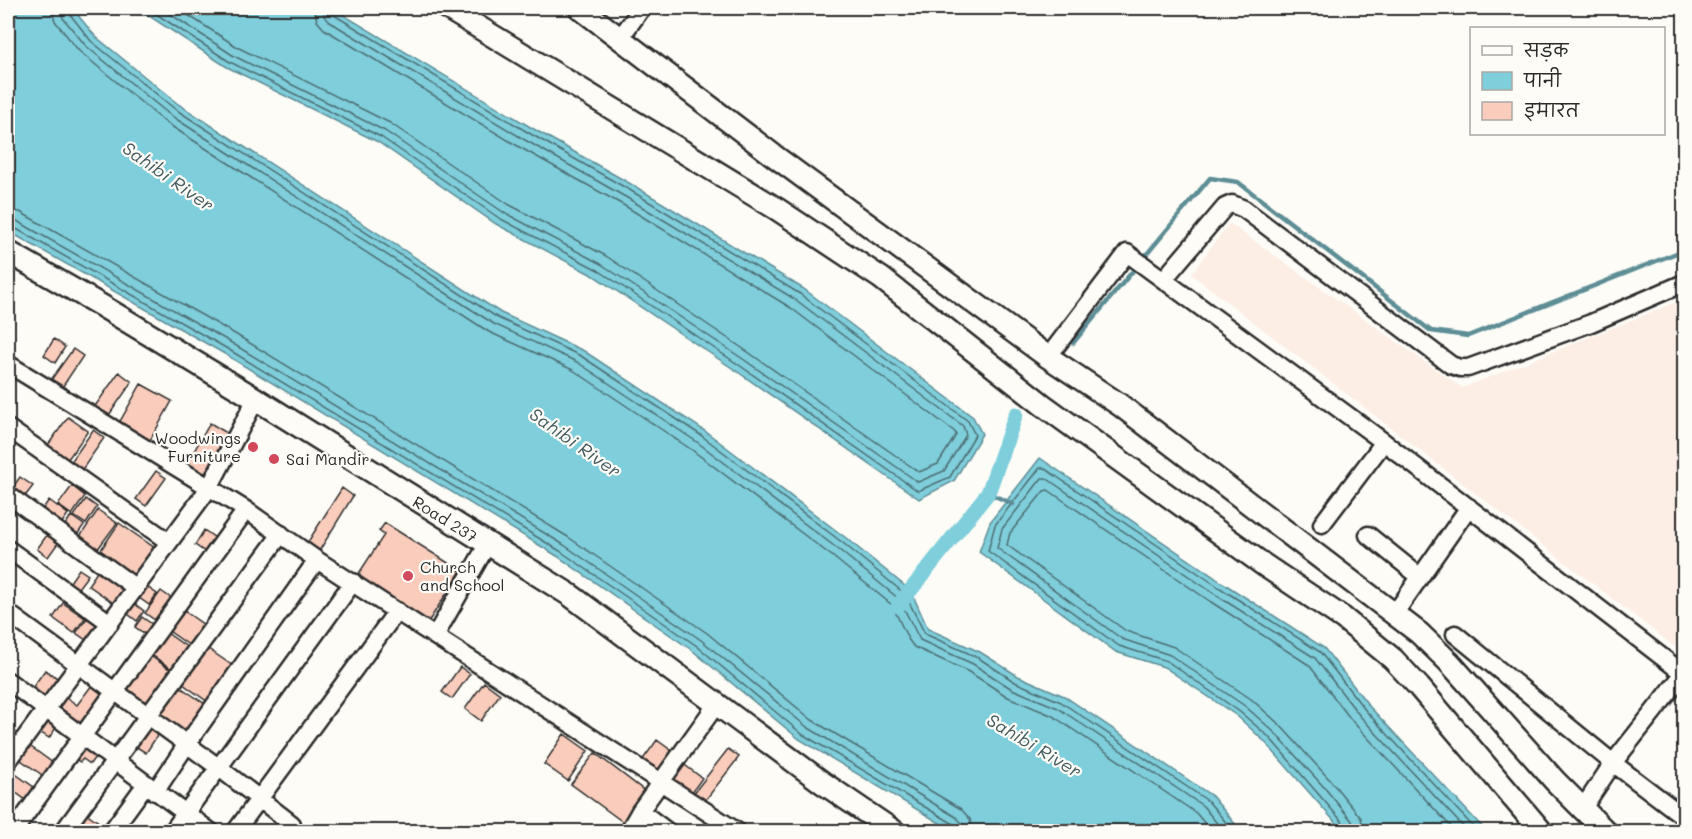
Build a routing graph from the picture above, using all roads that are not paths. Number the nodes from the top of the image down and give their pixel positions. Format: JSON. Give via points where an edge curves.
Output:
{"nodes":[{"id":1,"x":447,"y":8,"type":"edge"},
{"id":2,"x":580,"y":8,"type":"edge"},
{"id":3,"x":642,"y":8,"type":"edge"},
{"id":4,"x":620,"y":38,"type":"junction"},
{"id":5,"x":8,"y":252,"type":"edge"},
{"id":6,"x":1160,"y":276,"type":"junction"},
{"id":7,"x":1684,"y":283,"type":"edge"},
{"id":8,"x":1048,"y":357,"type":"junction"},
{"id":9,"x":8,"y":364,"type":"edge"},
{"id":10,"x":256,"y":399,"type":"junction"},
{"id":11,"x":8,"y":428,"type":"edge"},
{"id":12,"x":1384,"y":442,"type":"junction"},
{"id":13,"x":209,"y":488,"type":"junction"},
{"id":14,"x":8,"y":495,"type":"edge"},
{"id":15,"x":1469,"y":507,"type":"junction"},
{"id":16,"x":246,"y":510,"type":"junction"},
{"id":17,"x":1322,"y":524,"type":"dead end"},
{"id":18,"x":281,"y":534,"type":"junction"},
{"id":19,"x":1368,"y":535,"type":"dead end"},
{"id":20,"x":169,"y":542,"type":"junction"},
{"id":21,"x":487,"y":545,"type":"junction"},
{"id":22,"x":8,"y":549,"type":"edge"},
{"id":23,"x":318,"y":560,"type":"junction"},
{"id":24,"x":1419,"y":576,"type":"junction"},
{"id":25,"x":353,"y":582,"type":"junction"},
{"id":26,"x":136,"y":588,"type":"junction"},
{"id":27,"x":397,"y":612,"type":"junction"},
{"id":28,"x":8,"y":613,"type":"edge"},
{"id":29,"x":1395,"y":614,"type":"junction"},
{"id":30,"x":110,"y":624,"type":"junction"},
{"id":31,"x":1455,"y":634,"type":"dead end"},
{"id":32,"x":435,"y":636,"type":"junction"},
{"id":33,"x":80,"y":665,"type":"junction"},
{"id":34,"x":1684,"y":674,"type":"edge"},
{"id":35,"x":8,"y":681,"type":"edge"},
{"id":36,"x":114,"y":693,"type":"junction"},
{"id":37,"x":716,"y":705,"type":"junction"},
{"id":38,"x":47,"y":709,"type":"junction"},
{"id":39,"x":148,"y":716,"type":"junction"},
{"id":40,"x":83,"y":737,"type":"junction"},
{"id":41,"x":187,"y":744,"type":"junction"},
{"id":42,"x":8,"y":761,"type":"edge"},
{"id":43,"x":114,"y":761,"type":"junction"},
{"id":44,"x":1613,"y":763,"type":"junction"},
{"id":45,"x":218,"y":767,"type":"junction"},
{"id":46,"x":660,"y":782,"type":"junction"},
{"id":47,"x":151,"y":788,"type":"junction"},
{"id":48,"x":259,"y":798,"type":"junction"},
{"id":49,"x":1582,"y":808,"type":"junction"},
{"id":50,"x":640,"y":811,"type":"junction"},
{"id":51,"x":185,"y":813,"type":"junction"},
{"id":52,"x":1684,"y":817,"type":"edge"},
{"id":53,"x":292,"y":824,"type":"dead end"},
{"id":54,"x":14,"y":831,"type":"edge"},
{"id":55,"x":63,"y":831,"type":"edge"},
{"id":56,"x":111,"y":831,"type":"edge"},
{"id":57,"x":172,"y":831,"type":"edge"},
{"id":58,"x":211,"y":831,"type":"edge"},
{"id":59,"x":235,"y":831,"type":"edge"},
{"id":60,"x":628,"y":831,"type":"edge"},
{"id":61,"x":668,"y":831,"type":"edge"},
{"id":62,"x":738,"y":831,"type":"edge"},
{"id":63,"x":895,"y":831,"type":"edge"},
{"id":64,"x":1542,"y":831,"type":"edge"},
{"id":65,"x":1605,"y":831,"type":"edge"}],
"edges":[{"from":1,"to":64,"type":"street","via":[[777,208],[881,278],[1043,405],[1343,618],[1393,659]]},
{"from":2,"to":4,"type":"street"},
{"from":3,"to":4,"type":"street"},
{"from":4,"to":8,"type":"street"},
{"from":5,"to":10,"type":"street","name":"Road 237"},
{"from":6,"to":7,"type":"street","via":[[1225,207],[1236,205],[1460,368],[1591,323]]},
{"from":6,"to":8,"type":"street","via":[[1127,253]]},
{"from":6,"to":12,"type":"street"},
{"from":8,"to":29,"type":"street","via":[[1120,405]]},
{"from":9,"to":13,"type":"street"},
{"from":10,"to":13,"type":"street"},
{"from":10,"to":21,"type":"street","name":"Road 237"},
{"from":11,"to":20,"type":"street"},
{"from":12,"to":15,"type":"street"},
{"from":12,"to":17,"type":"street"},
{"from":13,"to":16,"type":"street"},
{"from":13,"to":20,"type":"street"},
{"from":14,"to":26,"type":"street"},
{"from":15,"to":24,"type":"street"},
{"from":15,"to":34,"type":"street"},
{"from":16,"to":18,"type":"street"},
{"from":16,"to":36,"type":"street"},
{"from":18,"to":23,"type":"street"},
{"from":18,"to":39,"type":"street"},
{"from":19,"to":24,"type":"street"},
{"from":20,"to":26,"type":"street"},
{"from":21,"to":32,"type":"street"},
{"from":21,"to":37,"type":"street","name":"Road 237","via":[[570,595]]},
{"from":22,"to":30,"type":"street"},
{"from":23,"to":25,"type":"street"},
{"from":23,"to":41,"type":"street"},
{"from":24,"to":29,"type":"street"},
{"from":25,"to":27,"type":"street"},
{"from":25,"to":45,"type":"street"},
{"from":26,"to":30,"type":"street"},
{"from":27,"to":32,"type":"street"},
{"from":27,"to":48,"type":"street"},
{"from":28,"to":33,"type":"street"},
{"from":29,"to":49,"type":"street","via":[[1434,647]]},
{"from":30,"to":33,"type":"street"},
{"from":31,"to":44,"type":"street"},
{"from":32,"to":46,"type":"street"},
{"from":33,"to":36,"type":"street"},
{"from":33,"to":38,"type":"street"},
{"from":34,"to":44,"type":"street"},
{"from":35,"to":38,"type":"street"},
{"from":36,"to":39,"type":"street"},
{"from":36,"to":40,"type":"street"},
{"from":37,"to":46,"type":"street"},
{"from":37,"to":63,"type":"street","name":"Road 237"},
{"from":38,"to":40,"type":"street"},
{"from":38,"to":42,"type":"street"},
{"from":39,"to":41,"type":"street"},
{"from":39,"to":43,"type":"street"},
{"from":40,"to":43,"type":"street"},
{"from":40,"to":54,"type":"street"},
{"from":41,"to":45,"type":"street"},
{"from":41,"to":47,"type":"street"},
{"from":43,"to":47,"type":"street"},
{"from":43,"to":55,"type":"street"},
{"from":44,"to":49,"type":"street"},
{"from":44,"to":52,"type":"street"},
{"from":45,"to":48,"type":"street"},
{"from":45,"to":51,"type":"street"},
{"from":46,"to":50,"type":"street"},
{"from":46,"to":62,"type":"street"},
{"from":47,"to":51,"type":"street"},
{"from":47,"to":56,"type":"street"},
{"from":48,"to":53,"type":"street"},
{"from":48,"to":59,"type":"street"},
{"from":49,"to":65,"type":"street"},
{"from":50,"to":60,"type":"street"},
{"from":50,"to":61,"type":"street"},
{"from":51,"to":57,"type":"street"},
{"from":51,"to":58,"type":"street"}]}
